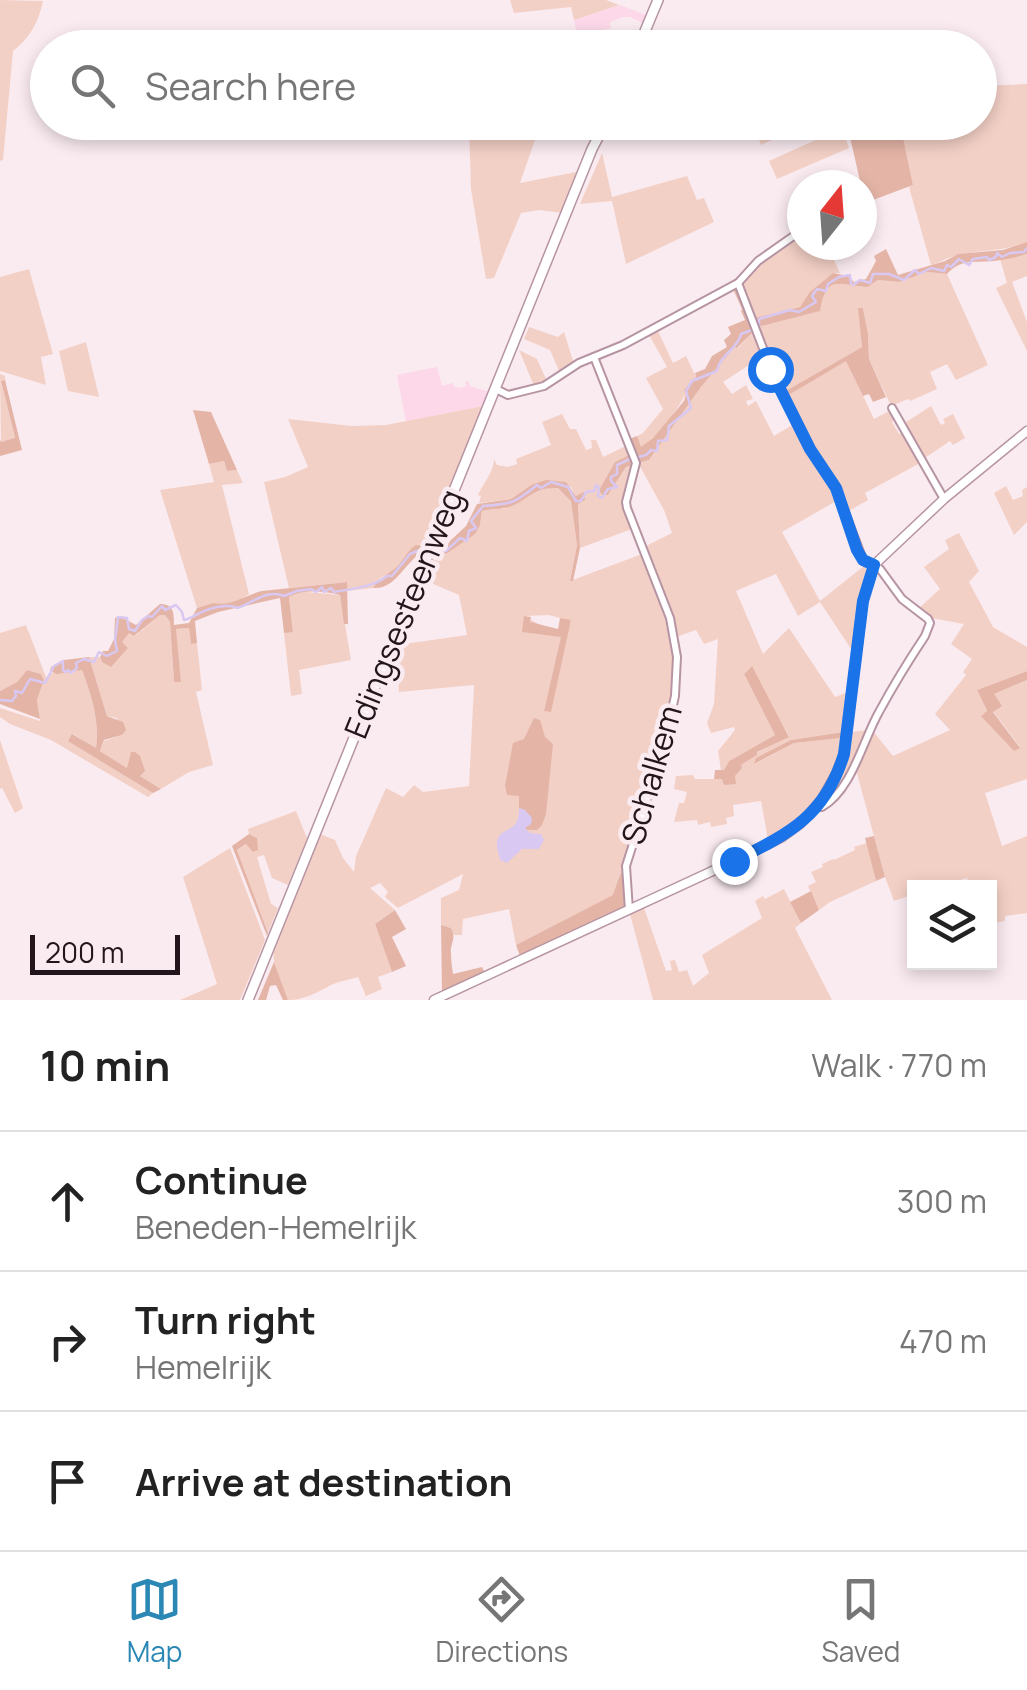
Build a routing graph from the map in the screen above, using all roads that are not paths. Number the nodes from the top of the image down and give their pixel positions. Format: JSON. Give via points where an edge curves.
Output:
{"nodes":[{"id":1,"x":658,"y":0,"type":"edge"},
{"id":2,"x":646,"y":30,"type":"edge"},
{"id":3,"x":597,"y":140,"type":"edge"},
{"id":4,"x":787,"y":241,"type":"edge"},
{"id":5,"x":738,"y":284,"type":"junction"},
{"id":6,"x":594,"y":358,"type":"junction"},
{"id":7,"x":496,"y":389,"type":"junction"},
{"id":8,"x":892,"y":408,"type":"dead end"},
{"id":9,"x":1027,"y":431,"type":"edge"},
{"id":10,"x":944,"y":499,"type":"junction"},
{"id":11,"x":874,"y":565,"type":"junction"},
{"id":12,"x":817,"y":806,"type":"junction"},
{"id":13,"x":629,"y":910,"type":"junction"},
{"id":14,"x":246,"y":1000,"type":"edge"},
{"id":15,"x":434,"y":1000,"type":"edge"}],
"edges":[{"from":1,"to":2,"type":"main road"},
{"from":3,"to":7,"type":"main road","name":"Edingsesteenweg"},
{"from":4,"to":5,"type":"street"},
{"from":5,"to":6,"type":"street"},
{"from":5,"to":11,"type":"street","via":[[770,369],[836,488],[857,550]]},
{"from":6,"to":7,"type":"street","via":[[544,386],[508,394]]},
{"from":6,"to":13,"type":"street","name":"Schalkem","via":[[636,462],[626,508],[670,618],[676,657],[664,746],[626,866]]},
{"from":7,"to":14,"type":"main road","name":"Edingsesteenweg"},
{"from":8,"to":10,"type":"street"},
{"from":9,"to":10,"type":"street"},
{"from":10,"to":11,"type":"street"},
{"from":11,"to":12,"type":"street","via":[[863,601],[844,754]]},
{"from":11,"to":12,"type":"street","via":[[930,626],[842,788]]},
{"from":12,"to":13,"type":"street","via":[[782,837]]},
{"from":13,"to":15,"type":"street"}]}
